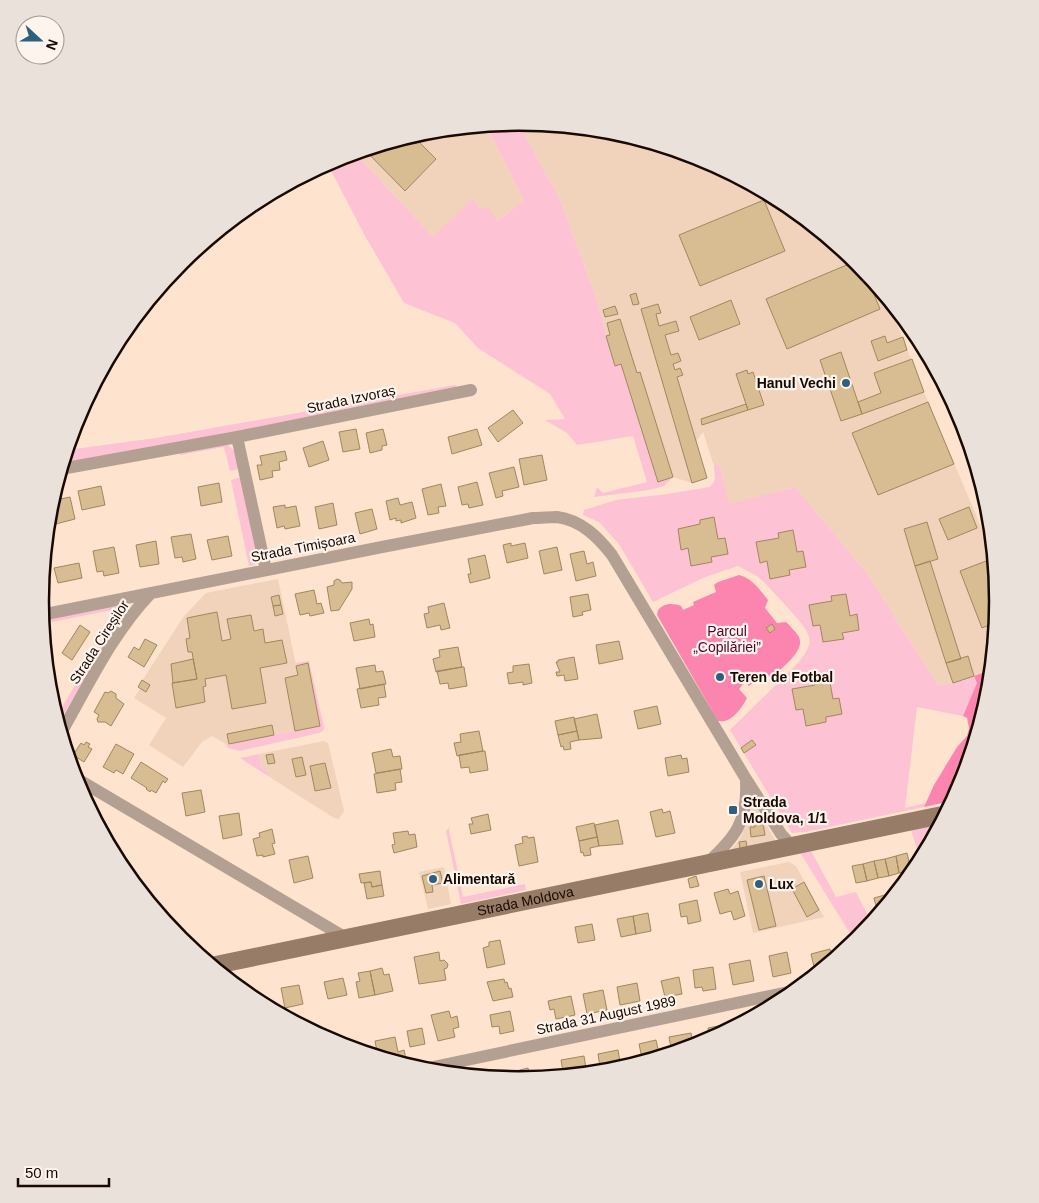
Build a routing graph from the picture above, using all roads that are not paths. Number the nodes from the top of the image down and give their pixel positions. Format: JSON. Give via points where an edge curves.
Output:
{"nodes":[{"id":1,"x":471,"y":390,"type":"dead end"},
{"id":2,"x":237,"y":437,"type":"junction"},
{"id":3,"x":69,"y":468,"type":"edge"},
{"id":4,"x":266,"y":570,"type":"junction"},
{"id":5,"x":150,"y":594,"type":"junction"},
{"id":6,"x":49,"y":614,"type":"edge"},
{"id":7,"x":66,"y":725,"type":"edge"},
{"id":8,"x":746,"y":779,"type":"junction"},
{"id":9,"x":86,"y":784,"type":"edge"},
{"id":10,"x":939,"y":816,"type":"edge"},
{"id":11,"x":792,"y":846,"type":"junction"},
{"id":12,"x":704,"y":865,"type":"junction"},
{"id":13,"x":346,"y":938,"type":"junction"},
{"id":14,"x":220,"y":964,"type":"edge"},
{"id":15,"x":780,"y":994,"type":"edge"},
{"id":16,"x":442,"y":1065,"type":"edge"}],
"edges":[{"from":1,"to":2,"type":"street","name":"Strada Izvoraș"},
{"from":2,"to":3,"type":"street","name":"Strada Izvoraș"},
{"from":2,"to":4,"type":"street"},
{"from":4,"to":5,"type":"street","name":"Strada Timișoara"},
{"from":4,"to":8,"type":"street","name":"Strada Timișoara","via":[[533,518],[558,517],[572,521],[585,527],[612,555]]},
{"from":5,"to":6,"type":"street","name":"Strada Timișoara"},
{"from":5,"to":7,"type":"street","name":"Strada Cireșilor","via":[[116,638]]},
{"from":8,"to":11,"type":"street"},
{"from":8,"to":12,"type":"street","name":"Strada Moldova","via":[[747,800],[736,832],[726,846]]},
{"from":9,"to":13,"type":"street"},
{"from":10,"to":11,"type":"street","name":"Strada Moldova"},
{"from":11,"to":12,"type":"street","name":"Strada Moldova"},
{"from":12,"to":13,"type":"street","name":"Strada Moldova"},
{"from":13,"to":14,"type":"street","name":"Strada Moldova"},
{"from":15,"to":16,"type":"street","name":"Strada 31 August 1989"}]}
